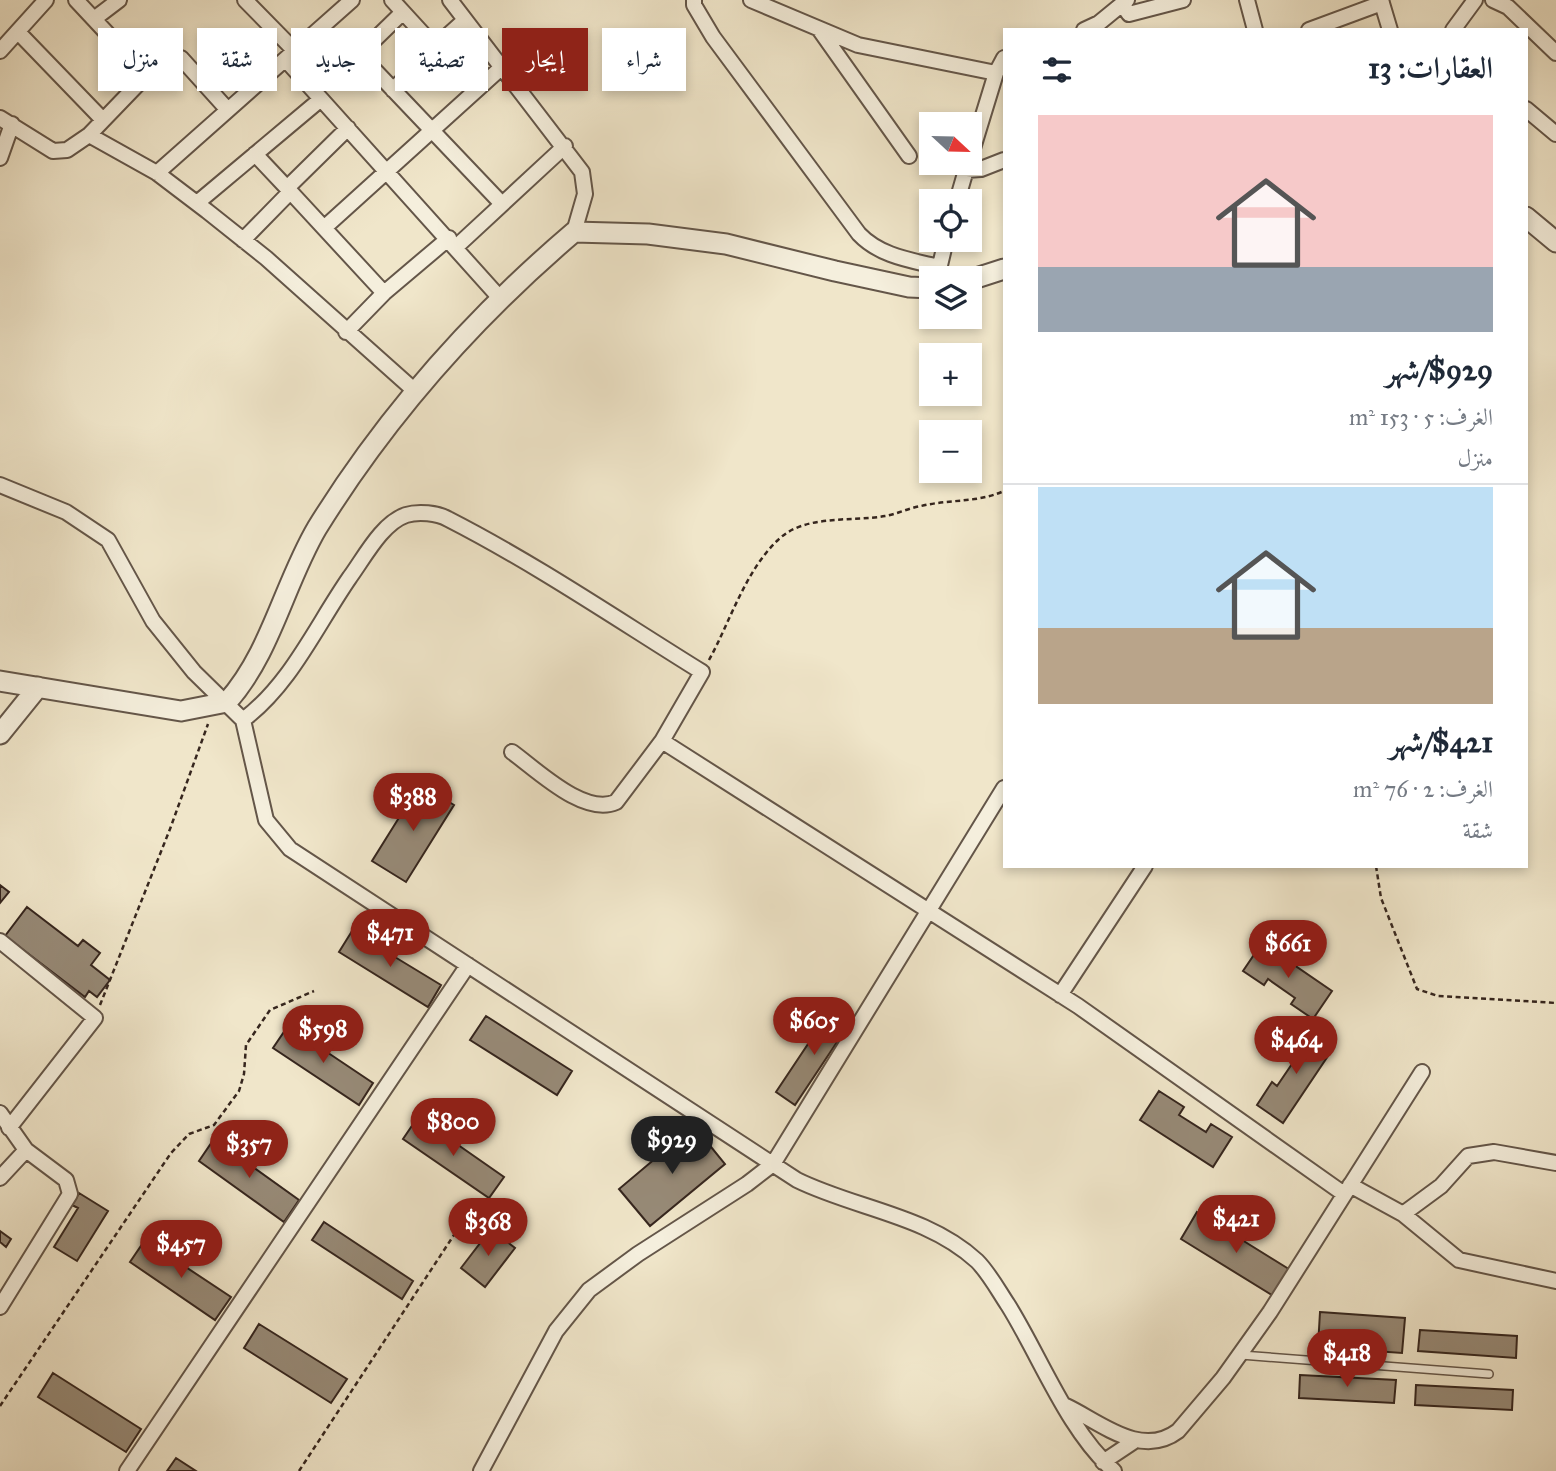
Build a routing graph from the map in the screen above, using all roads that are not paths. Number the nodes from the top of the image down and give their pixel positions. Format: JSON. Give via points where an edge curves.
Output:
{"nodes":[{"id":1,"x":46,"y":0,"type":"edge"},
{"id":2,"x":76,"y":0,"type":"edge"},
{"id":3,"x":119,"y":0,"type":"edge"},
{"id":4,"x":245,"y":0,"type":"edge"},
{"id":5,"x":352,"y":0,"type":"edge"},
{"id":6,"x":392,"y":0,"type":"edge"},
{"id":7,"x":450,"y":0,"type":"edge"},
{"id":8,"x":694,"y":0,"type":"edge"},
{"id":9,"x":751,"y":0,"type":"edge"},
{"id":10,"x":1183,"y":0,"type":"edge"},
{"id":11,"x":1247,"y":0,"type":"edge"},
{"id":12,"x":1475,"y":0,"type":"edge"},
{"id":13,"x":1493,"y":0,"type":"edge"},
{"id":14,"x":1125,"y":2,"type":"edge"},
{"id":15,"x":1382,"y":2,"type":"edge"},
{"id":16,"x":404,"y":12,"type":"junction"},
{"id":17,"x":94,"y":19,"type":"junction"},
{"id":18,"x":465,"y":20,"type":"junction"},
{"id":19,"x":102,"y":28,"type":"edge"},
{"id":20,"x":322,"y":28,"type":"edge"},
{"id":21,"x":418,"y":28,"type":"edge"},
{"id":22,"x":456,"y":28,"type":"edge"},
{"id":23,"x":1088,"y":28,"type":"edge"},
{"id":24,"x":1254,"y":28,"type":"edge"},
{"id":25,"x":1314,"y":28,"type":"edge"},
{"id":26,"x":1389,"y":28,"type":"edge"},
{"id":27,"x":1454,"y":28,"type":"edge"},
{"id":28,"x":818,"y":29,"type":"junction"},
{"id":29,"x":18,"y":32,"type":"junction"},
{"id":30,"x":0,"y":51,"type":"edge"},
{"id":31,"x":1556,"y":52,"type":"edge"},
{"id":32,"x":291,"y":56,"type":"joint"},
{"id":33,"x":1003,"y":60,"type":"edge"},
{"id":34,"x":183,"y":62,"type":"edge"},
{"id":35,"x":502,"y":67,"type":"joint"},
{"id":36,"x":996,"y":73,"type":"junction"},
{"id":37,"x":393,"y":90,"type":"joint"},
{"id":38,"x":132,"y":91,"type":"edge"},
{"id":39,"x":315,"y":91,"type":"edge"},
{"id":40,"x":521,"y":91,"type":"edge"},
{"id":41,"x":321,"y":99,"type":"junction"},
{"id":42,"x":227,"y":108,"type":"junction"},
{"id":43,"x":1528,"y":111,"type":"edge"},
{"id":44,"x":982,"y":118,"type":"edge"},
{"id":45,"x":103,"y":120,"type":"junction"},
{"id":46,"x":6,"y":121,"type":"edge"},
{"id":47,"x":348,"y":128,"type":"junction"},
{"id":48,"x":432,"y":132,"type":"junction"},
{"id":49,"x":1556,"y":134,"type":"edge"},
{"id":50,"x":89,"y":135,"type":"junction"},
{"id":51,"x":565,"y":146,"type":"junction"},
{"id":52,"x":255,"y":154,"type":"junction"},
{"id":53,"x":909,"y":156,"type":"dead end"},
{"id":54,"x":0,"y":158,"type":"edge"},
{"id":55,"x":1003,"y":160,"type":"edge"},
{"id":56,"x":982,"y":169,"type":"edge"},
{"id":57,"x":388,"y":170,"type":"junction"},
{"id":58,"x":157,"y":173,"type":"junction"},
{"id":59,"x":288,"y":190,"type":"junction"},
{"id":60,"x":197,"y":203,"type":"junction"},
{"id":61,"x":502,"y":205,"type":"junction"},
{"id":62,"x":1528,"y":219,"type":"edge"},
{"id":63,"x":324,"y":229,"type":"junction"},
{"id":64,"x":574,"y":232,"type":"junction"},
{"id":65,"x":243,"y":240,"type":"junction"},
{"id":66,"x":1556,"y":242,"type":"edge"},
{"id":67,"x":453,"y":243,"type":"junction"},
{"id":68,"x":919,"y":266,"type":"edge"},
{"id":69,"x":1003,"y":269,"type":"edge"},
{"id":70,"x":982,"y":276,"type":"edge"},
{"id":71,"x":919,"y":288,"type":"edge"},
{"id":72,"x":384,"y":293,"type":"junction"},
{"id":73,"x":499,"y":297,"type":"junction"},
{"id":74,"x":345,"y":332,"type":"junction"},
{"id":75,"x":415,"y":391,"type":"junction"},
{"id":76,"x":0,"y":485,"type":"edge"},
{"id":77,"x":0,"y":681,"type":"edge"},
{"id":78,"x":38,"y":687,"type":"junction"},
{"id":79,"x":220,"y":705,"type":"junction"},
{"id":80,"x":243,"y":720,"type":"junction"},
{"id":81,"x":0,"y":734,"type":"edge"},
{"id":82,"x":662,"y":741,"type":"junction"},
{"id":83,"x":512,"y":752,"type":"dead end"},
{"id":84,"x":1003,"y":790,"type":"edge"},
{"id":85,"x":1144,"y":868,"type":"edge"},
{"id":86,"x":929,"y":911,"type":"junction"},
{"id":87,"x":0,"y":941,"type":"edge"},
{"id":88,"x":468,"y":965,"type":"junction"},
{"id":89,"x":1060,"y":995,"type":"junction"},
{"id":90,"x":1422,"y":1072,"type":"dead end"},
{"id":91,"x":0,"y":1113,"type":"edge"},
{"id":92,"x":9,"y":1128,"type":"junction"},
{"id":93,"x":26,"y":1150,"type":"junction"},
{"id":94,"x":1556,"y":1163,"type":"edge"},
{"id":95,"x":773,"y":1164,"type":"junction"},
{"id":96,"x":0,"y":1178,"type":"edge"},
{"id":97,"x":1347,"y":1190,"type":"junction"},
{"id":98,"x":1403,"y":1214,"type":"junction"},
{"id":99,"x":1556,"y":1281,"type":"edge"},
{"id":100,"x":0,"y":1307,"type":"edge"},
{"id":101,"x":1240,"y":1354,"type":"junction"},
{"id":102,"x":1489,"y":1374,"type":"dead end"},
{"id":103,"x":1066,"y":1405,"type":"junction"},
{"id":104,"x":1133,"y":1441,"type":"junction"},
{"id":105,"x":1109,"y":1466,"type":"edge"},
{"id":106,"x":128,"y":1471,"type":"edge"},
{"id":107,"x":481,"y":1471,"type":"edge"}],
"edges":[{"from":1,"to":29,"type":"street"},
{"from":2,"to":17,"type":"street"},
{"from":3,"to":17,"type":"street"},
{"from":4,"to":32,"type":"street"},
{"from":5,"to":20,"type":"street"},
{"from":6,"to":16,"type":"street"},
{"from":7,"to":18,"type":"street"},
{"from":8,"to":68,"type":"street","via":[[713,37],[859,234],[870,245]]},
{"from":9,"to":28,"type":"street"},
{"from":10,"to":14,"type":"street","via":[[1140,14],[1129,14]]},
{"from":11,"to":24,"type":"street"},
{"from":12,"to":27,"type":"street"},
{"from":13,"to":31,"type":"street","via":[[1508,7]]},
{"from":14,"to":23,"type":"street"},
{"from":15,"to":25,"type":"street"},
{"from":15,"to":26,"type":"street"},
{"from":16,"to":21,"type":"street"},
{"from":16,"to":37,"type":"street","via":[[363,54]]},
{"from":17,"to":19,"type":"street"},
{"from":18,"to":22,"type":"street"},
{"from":18,"to":35,"type":"street"},
{"from":28,"to":36,"type":"street","via":[[858,45]]},
{"from":28,"to":53,"type":"street"},
{"from":29,"to":30,"type":"street"},
{"from":29,"to":45,"type":"street"},
{"from":32,"to":42,"type":"street"},
{"from":33,"to":36,"type":"street"},
{"from":34,"to":42,"type":"street"},
{"from":35,"to":48,"type":"street"},
{"from":36,"to":44,"type":"street"},
{"from":37,"to":48,"type":"street"},
{"from":38,"to":45,"type":"street"},
{"from":39,"to":41,"type":"street"},
{"from":40,"to":51,"type":"street"},
{"from":41,"to":47,"type":"street"},
{"from":41,"to":52,"type":"street"},
{"from":42,"to":58,"type":"street"},
{"from":43,"to":49,"type":"street"},
{"from":45,"to":50,"type":"street"},
{"from":46,"to":50,"type":"street","via":[[53,151],[67,150]]},
{"from":46,"to":54,"type":"street"},
{"from":47,"to":57,"type":"street"},
{"from":47,"to":59,"type":"street"},
{"from":48,"to":57,"type":"street"},
{"from":48,"to":61,"type":"street"},
{"from":50,"to":58,"type":"street"},
{"from":51,"to":61,"type":"street"},
{"from":51,"to":64,"type":"street","via":[[584,182]]},
{"from":52,"to":59,"type":"street"},
{"from":52,"to":60,"type":"street"},
{"from":55,"to":56,"type":"street"},
{"from":57,"to":63,"type":"street"},
{"from":57,"to":67,"type":"street"},
{"from":58,"to":60,"type":"street"},
{"from":59,"to":63,"type":"street"},
{"from":59,"to":65,"type":"street"},
{"from":60,"to":65,"type":"street"},
{"from":61,"to":67,"type":"street"},
{"from":62,"to":66,"type":"street"},
{"from":63,"to":72,"type":"street"},
{"from":64,"to":71,"type":"street","via":[[714,242]]},
{"from":64,"to":73,"type":"street"},
{"from":65,"to":74,"type":"street"},
{"from":67,"to":72,"type":"street"},
{"from":67,"to":73,"type":"street"},
{"from":69,"to":70,"type":"street"},
{"from":72,"to":74,"type":"street"},
{"from":73,"to":75,"type":"street"},
{"from":74,"to":75,"type":"street"},
{"from":75,"to":79,"type":"street","via":[[373,442],[316,531],[253,668]]},
{"from":76,"to":79,"type":"street","via":[[65,512],[108,540],[153,621]]},
{"from":77,"to":78,"type":"street"},
{"from":78,"to":79,"type":"street","via":[[181,710]]},
{"from":78,"to":81,"type":"street"},
{"from":79,"to":80,"type":"street"},
{"from":80,"to":82,"type":"street","via":[[265,704],[383,533],[406,515],[427,514],[447,518],[546,574],[702,672]]},
{"from":80,"to":88,"type":"street","via":[[261,804],[274,833],[290,849]]},
{"from":82,"to":83,"type":"street","via":[[616,802],[604,805],[586,804]]},
{"from":82,"to":86,"type":"street"},
{"from":84,"to":86,"type":"street"},
{"from":85,"to":89,"type":"street"},
{"from":86,"to":89,"type":"street"},
{"from":86,"to":95,"type":"street"},
{"from":87,"to":92,"type":"street","via":[[95,1018]]},
{"from":88,"to":95,"type":"street"},
{"from":88,"to":106,"type":"street"},
{"from":89,"to":97,"type":"street"},
{"from":90,"to":97,"type":"street"},
{"from":91,"to":92,"type":"street"},
{"from":92,"to":93,"type":"street"},
{"from":93,"to":96,"type":"street"},
{"from":93,"to":100,"type":"street","via":[[66,1180],[70,1194]]},
{"from":94,"to":98,"type":"street","via":[[1494,1152],[1468,1156],[1441,1186]]},
{"from":95,"to":103,"type":"street","via":[[830,1196],[907,1219],[941,1235],[978,1262]]},
{"from":95,"to":107,"type":"street","via":[[582,1297],[556,1331]]},
{"from":97,"to":98,"type":"street"},
{"from":97,"to":101,"type":"street"},
{"from":98,"to":99,"type":"street","via":[[1459,1260]]},
{"from":101,"to":102,"type":"lane"},
{"from":101,"to":104,"type":"street","via":[[1178,1431],[1161,1440]]},
{"from":103,"to":104,"type":"street"},
{"from":103,"to":105,"type":"street"},
{"from":104,"to":105,"type":"street"}]}
